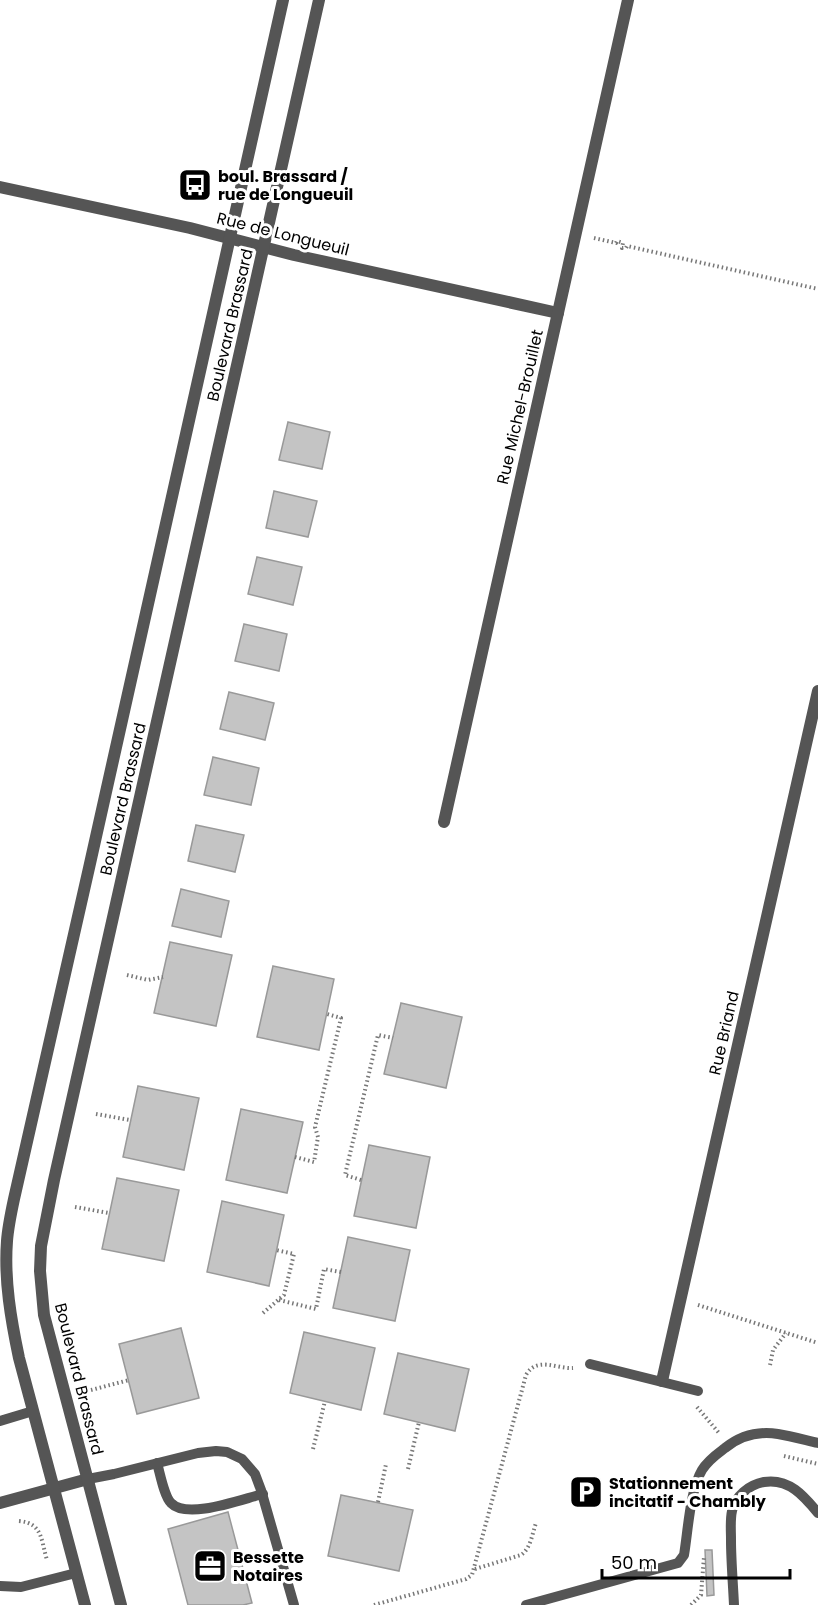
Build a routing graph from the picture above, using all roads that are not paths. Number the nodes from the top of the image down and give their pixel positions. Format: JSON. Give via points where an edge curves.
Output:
{"nodes":[{"id":1,"x":283,"y":0,"type":"edge"},
{"id":2,"x":319,"y":0,"type":"edge"},
{"id":3,"x":628,"y":0,"type":"edge"},
{"id":4,"x":0,"y":187,"type":"edge"},
{"id":5,"x":230,"y":238,"type":"junction"},
{"id":6,"x":264,"y":247,"type":"junction"},
{"id":7,"x":558,"y":313,"type":"junction"},
{"id":8,"x":818,"y":691,"type":"edge"},
{"id":9,"x":444,"y":822,"type":"dead end"},
{"id":10,"x":590,"y":1364,"type":"road end"},
{"id":11,"x":662,"y":1381,"type":"junction"},
{"id":12,"x":698,"y":1391,"type":"dead end"},
{"id":13,"x":33,"y":1411,"type":"junction"},
{"id":14,"x":0,"y":1421,"type":"edge"},
{"id":15,"x":818,"y":1443,"type":"edge"},
{"id":16,"x":157,"y":1463,"type":"junction"},
{"id":17,"x":88,"y":1479,"type":"junction"},
{"id":18,"x":54,"y":1488,"type":"junction"},
{"id":19,"x":263,"y":1494,"type":"junction"},
{"id":20,"x":0,"y":1503,"type":"edge"},
{"id":21,"x":818,"y":1513,"type":"edge"},
{"id":22,"x":76,"y":1573,"type":"junction"},
{"id":23,"x":0,"y":1586,"type":"edge"},
{"id":24,"x":85,"y":1605,"type":"edge"},
{"id":25,"x":121,"y":1605,"type":"edge"},
{"id":26,"x":294,"y":1605,"type":"edge"},
{"id":27,"x":526,"y":1605,"type":"edge"},
{"id":28,"x":734,"y":1605,"type":"edge"}],
"edges":[{"from":1,"to":5,"type":"street","name":"Boulevard Brassard"},
{"from":2,"to":6,"type":"street","name":"Boulevard Brassard"},
{"from":3,"to":7,"type":"street","name":"Rue Michel-Brouillet"},
{"from":4,"to":5,"type":"street","name":"Rue de Longueuil"},
{"from":5,"to":6,"type":"street","name":"Rue de Longueuil"},
{"from":5,"to":13,"type":"street","name":"Boulevard Brassard","via":[[9,1221],[10,1310]]},
{"from":6,"to":7,"type":"street","name":"Rue de Longueuil"},
{"from":6,"to":17,"type":"street","name":"Boulevard Brassard","via":[[41,1246],[45,1315]]},
{"from":7,"to":9,"type":"street","name":"Rue Michel-Brouillet"},
{"from":8,"to":11,"type":"street","name":"Rue Briand"},
{"from":10,"to":11,"type":"lane"},
{"from":11,"to":12,"type":"lane"},
{"from":13,"to":14,"type":"lane"},
{"from":13,"to":18,"type":"street","name":"Boulevard Brassard"},
{"from":15,"to":27,"type":"lane","via":[[777,1434],[735,1441],[702,1469],[694,1490],[684,1555],[678,1563]]},
{"from":16,"to":17,"type":"lane"},
{"from":16,"to":19,"type":"lane","via":[[198,1453],[227,1452],[249,1467]]},
{"from":16,"to":19,"type":"lane","via":[[168,1499],[178,1508],[204,1509]]},
{"from":17,"to":18,"type":"street"},
{"from":17,"to":25,"type":"street","name":"Boulevard Brassard"},
{"from":18,"to":20,"type":"street"},
{"from":18,"to":22,"type":"street","name":"Boulevard Brassard"},
{"from":19,"to":26,"type":"lane"},
{"from":21,"to":28,"type":"lane","via":[[798,1492],[780,1482],[756,1484],[745,1490],[732,1511]]},
{"from":22,"to":23,"type":"lane","via":[[21,1587]]},
{"from":22,"to":24,"type":"street","name":"Boulevard Brassard"}]}
